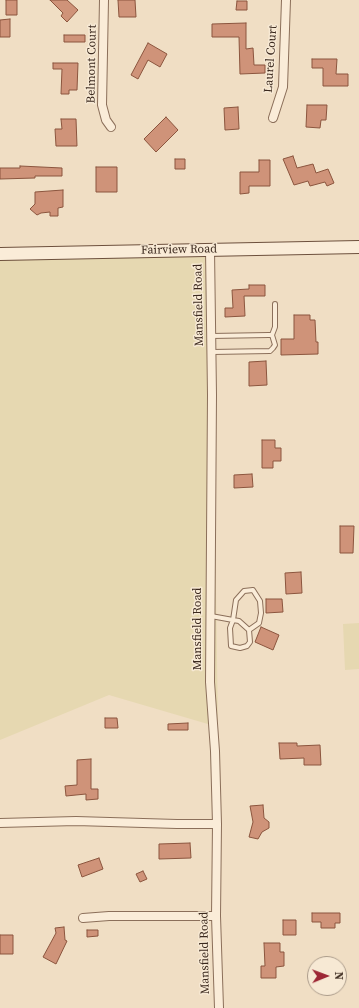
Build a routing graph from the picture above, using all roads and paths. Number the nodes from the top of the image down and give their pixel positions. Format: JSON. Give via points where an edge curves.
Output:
{"nodes":[{"id":1,"x":104,"y":0,"type":"edge"},
{"id":2,"x":286,"y":0,"type":"edge"},
{"id":3,"x":273,"y":118,"type":"dead end"},
{"id":4,"x":111,"y":127,"type":"dead end"},
{"id":5,"x":359,"y":247,"type":"edge"},
{"id":6,"x":210,"y":250,"type":"junction"},
{"id":7,"x":0,"y":254,"type":"edge"},
{"id":8,"x":275,"y":304,"type":"dead end"},
{"id":9,"x":211,"y":336,"type":"junction"},
{"id":10,"x":272,"y":336,"type":"junction"},
{"id":11,"x":212,"y":352,"type":"junction"},
{"id":12,"x":210,"y":616,"type":"junction"},
{"id":13,"x":233,"y":620,"type":"junction"},
{"id":14,"x":249,"y":630,"type":"junction"},
{"id":15,"x":0,"y":823,"type":"edge"},
{"id":16,"x":218,"y":824,"type":"junction"},
{"id":17,"x":216,"y":916,"type":"junction"},
{"id":18,"x":83,"y":918,"type":"dead end"},
{"id":19,"x":219,"y":1008,"type":"edge"}],
"edges":[{"from":1,"to":4,"type":"street","name":"Belmont Court","via":[[102,105]]},
{"from":2,"to":3,"type":"street","name":"Laurel Court","via":[[283,87]]},
{"from":5,"to":6,"type":"main road","name":"Fairview Road"},
{"from":6,"to":7,"type":"main road","name":"Fairview Road"},
{"from":6,"to":9,"type":"street","name":"Mansfield Road"},
{"from":8,"to":10,"type":"lane","via":[[275,327]]},
{"from":9,"to":10,"type":"lane"},
{"from":9,"to":11,"type":"street","name":"Mansfield Road"},
{"from":10,"to":11,"type":"lane","via":[[275,345],[270,351]]},
{"from":11,"to":12,"type":"street","name":"Mansfield Road"},
{"from":12,"to":13,"type":"lane"},
{"from":12,"to":16,"type":"street","name":"Mansfield Road","via":[[210,682]]},
{"from":13,"to":14,"type":"lane","via":[[239,621]]},
{"from":13,"to":14,"type":"lane","via":[[230,628],[232,646],[247,646],[250,642]]},
{"from":13,"to":14,"type":"lane","via":[[236,600],[244,591],[253,590],[260,601],[261,613],[259,622]]},
{"from":15,"to":16,"type":"street","via":[[76,821]]},
{"from":16,"to":17,"type":"street","name":"Mansfield Road"},
{"from":17,"to":18,"type":"street"},
{"from":17,"to":19,"type":"street","name":"Mansfield Road"}]}
